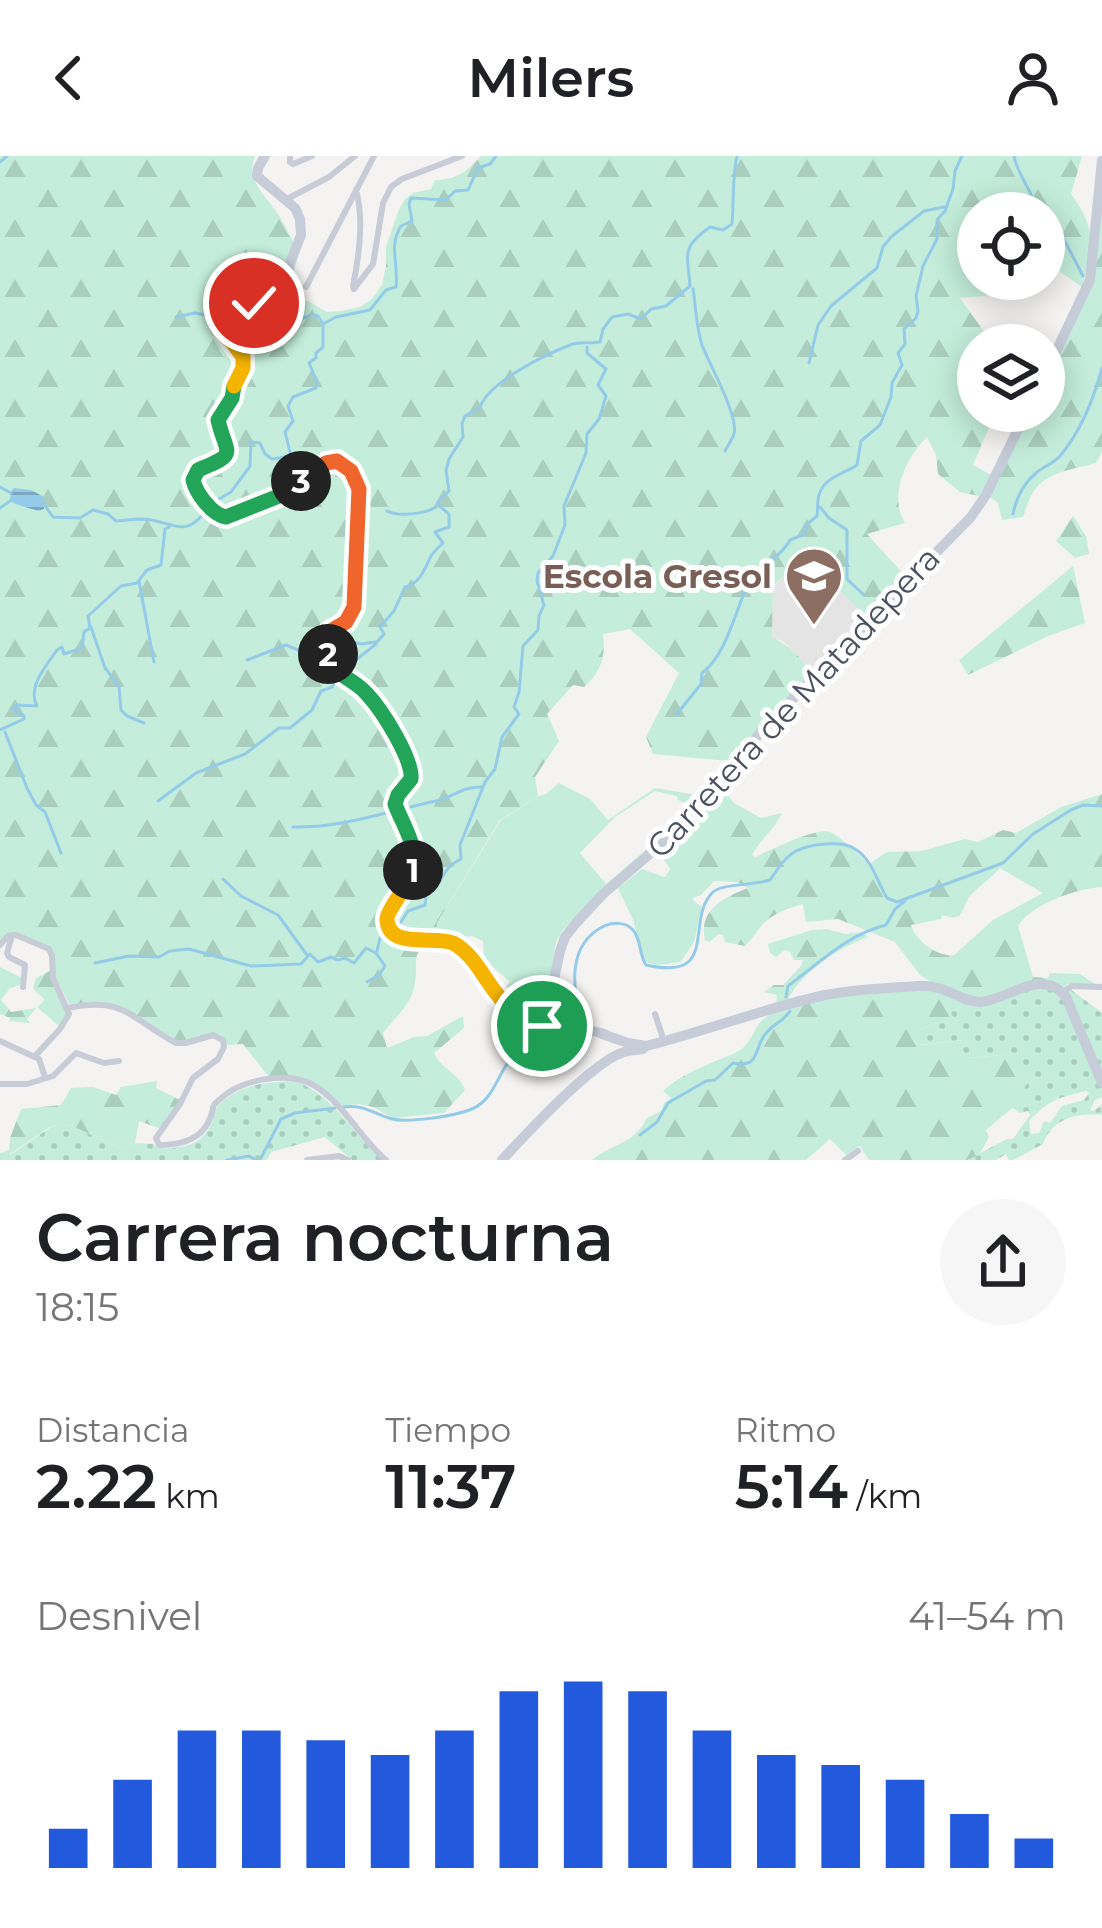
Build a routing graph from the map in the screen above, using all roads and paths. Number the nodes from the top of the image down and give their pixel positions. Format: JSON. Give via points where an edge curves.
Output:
{"nodes":[{"id":1,"x":265,"y":156,"type":"edge"},
{"id":2,"x":290,"y":156,"type":"edge"},
{"id":3,"x":312,"y":156,"type":"edge"},
{"id":4,"x":355,"y":156,"type":"edge"},
{"id":5,"x":374,"y":156,"type":"edge"},
{"id":6,"x":462,"y":156,"type":"edge"},
{"id":7,"x":1102,"y":160,"type":"edge"},
{"id":8,"x":356,"y":190,"type":"junction"},
{"id":9,"x":303,"y":192,"type":"junction"},
{"id":10,"x":286,"y":201,"type":"junction"},
{"id":11,"x":306,"y":287,"type":"dead end"},
{"id":12,"x":1065,"y":333,"type":"edge"},
{"id":13,"x":1017,"y":432,"type":"edge"},
{"id":14,"x":13,"y":935,"type":"junction"},
{"id":15,"x":0,"y":945,"type":"edge"},
{"id":16,"x":23,"y":987,"type":"dead end"},
{"id":17,"x":1102,"y":987,"type":"edge"},
{"id":18,"x":1062,"y":992,"type":"junction"},
{"id":19,"x":68,"y":1008,"type":"junction"},
{"id":20,"x":655,"y":1014,"type":"dead end"},
{"id":21,"x":545,"y":1017,"type":"junction"},
{"id":22,"x":608,"y":1036,"type":"junction"},
{"id":23,"x":0,"y":1041,"type":"edge"},
{"id":24,"x":660,"y":1042,"type":"junction"},
{"id":25,"x":629,"y":1048,"type":"junction"},
{"id":26,"x":35,"y":1056,"type":"junction"},
{"id":27,"x":119,"y":1061,"type":"dead end"},
{"id":28,"x":602,"y":1064,"type":"junction"},
{"id":29,"x":45,"y":1076,"type":"junction"},
{"id":30,"x":1102,"y":1083,"type":"edge"},
{"id":31,"x":0,"y":1084,"type":"edge"},
{"id":32,"x":858,"y":1151,"type":"dead end"},
{"id":33,"x":345,"y":1159,"type":"edge"},
{"id":34,"x":307,"y":1160,"type":"edge"},
{"id":35,"x":386,"y":1160,"type":"edge"},
{"id":36,"x":502,"y":1160,"type":"edge"},
{"id":37,"x":845,"y":1160,"type":"edge"}],
"edges":[{"from":1,"to":10,"type":"street","via":[[257,176]]},
{"from":2,"to":3,"type":"street","via":[[293,164]]},
{"from":4,"to":9,"type":"street"},
{"from":5,"to":8,"type":"street"},
{"from":6,"to":8,"type":"street","via":[[391,187],[373,265],[355,289]]},
{"from":7,"to":12,"type":"street","via":[[1090,280]]},
{"from":8,"to":11,"type":"street"},
{"from":9,"to":10,"type":"street"},
{"from":9,"to":10,"type":"street"},
{"from":10,"to":21,"type":"street","via":[[302,232],[285,276],[226,318],[243,365],[218,420],[227,452],[198,470],[195,487],[217,515],[232,516],[326,463],[347,466],[359,489],[354,607],[326,643],[331,665],[370,698],[411,765],[397,810],[415,860],[388,925],[405,939],[455,945],[507,1005]]},
{"from":13,"to":21,"type":"street","name":"Carretera de Matadepera","via":[[970,517],[659,848],[577,922],[562,944]]},
{"from":14,"to":15,"type":"street"},
{"from":14,"to":16,"type":"street","via":[[7,953],[25,965]]},
{"from":14,"to":19,"type":"street","via":[[51,951]]},
{"from":17,"to":18,"type":"street"},
{"from":18,"to":24,"type":"street","via":[[1026,985],[977,1002],[927,986],[853,991]]},
{"from":18,"to":30,"type":"street"},
{"from":19,"to":26,"type":"street","via":[[63,1026]]},
{"from":19,"to":35,"type":"street","via":[[116,1006],[176,1043],[223,1040],[215,1063],[191,1080],[159,1145],[194,1138],[218,1100],[257,1079],[301,1079],[325,1093]]},
{"from":20,"to":24,"type":"street"},
{"from":21,"to":22,"type":"street"},
{"from":22,"to":24,"type":"street"},
{"from":22,"to":25,"type":"street"},
{"from":22,"to":28,"type":"street"},
{"from":23,"to":26,"type":"street"},
{"from":24,"to":25,"type":"street"},
{"from":25,"to":28,"type":"street"},
{"from":26,"to":29,"type":"street"},
{"from":27,"to":29,"type":"street","via":[[76,1053]]},
{"from":28,"to":36,"type":"street"},
{"from":29,"to":31,"type":"street"},
{"from":32,"to":37,"type":"street"},
{"from":33,"to":34,"type":"street"}]}
